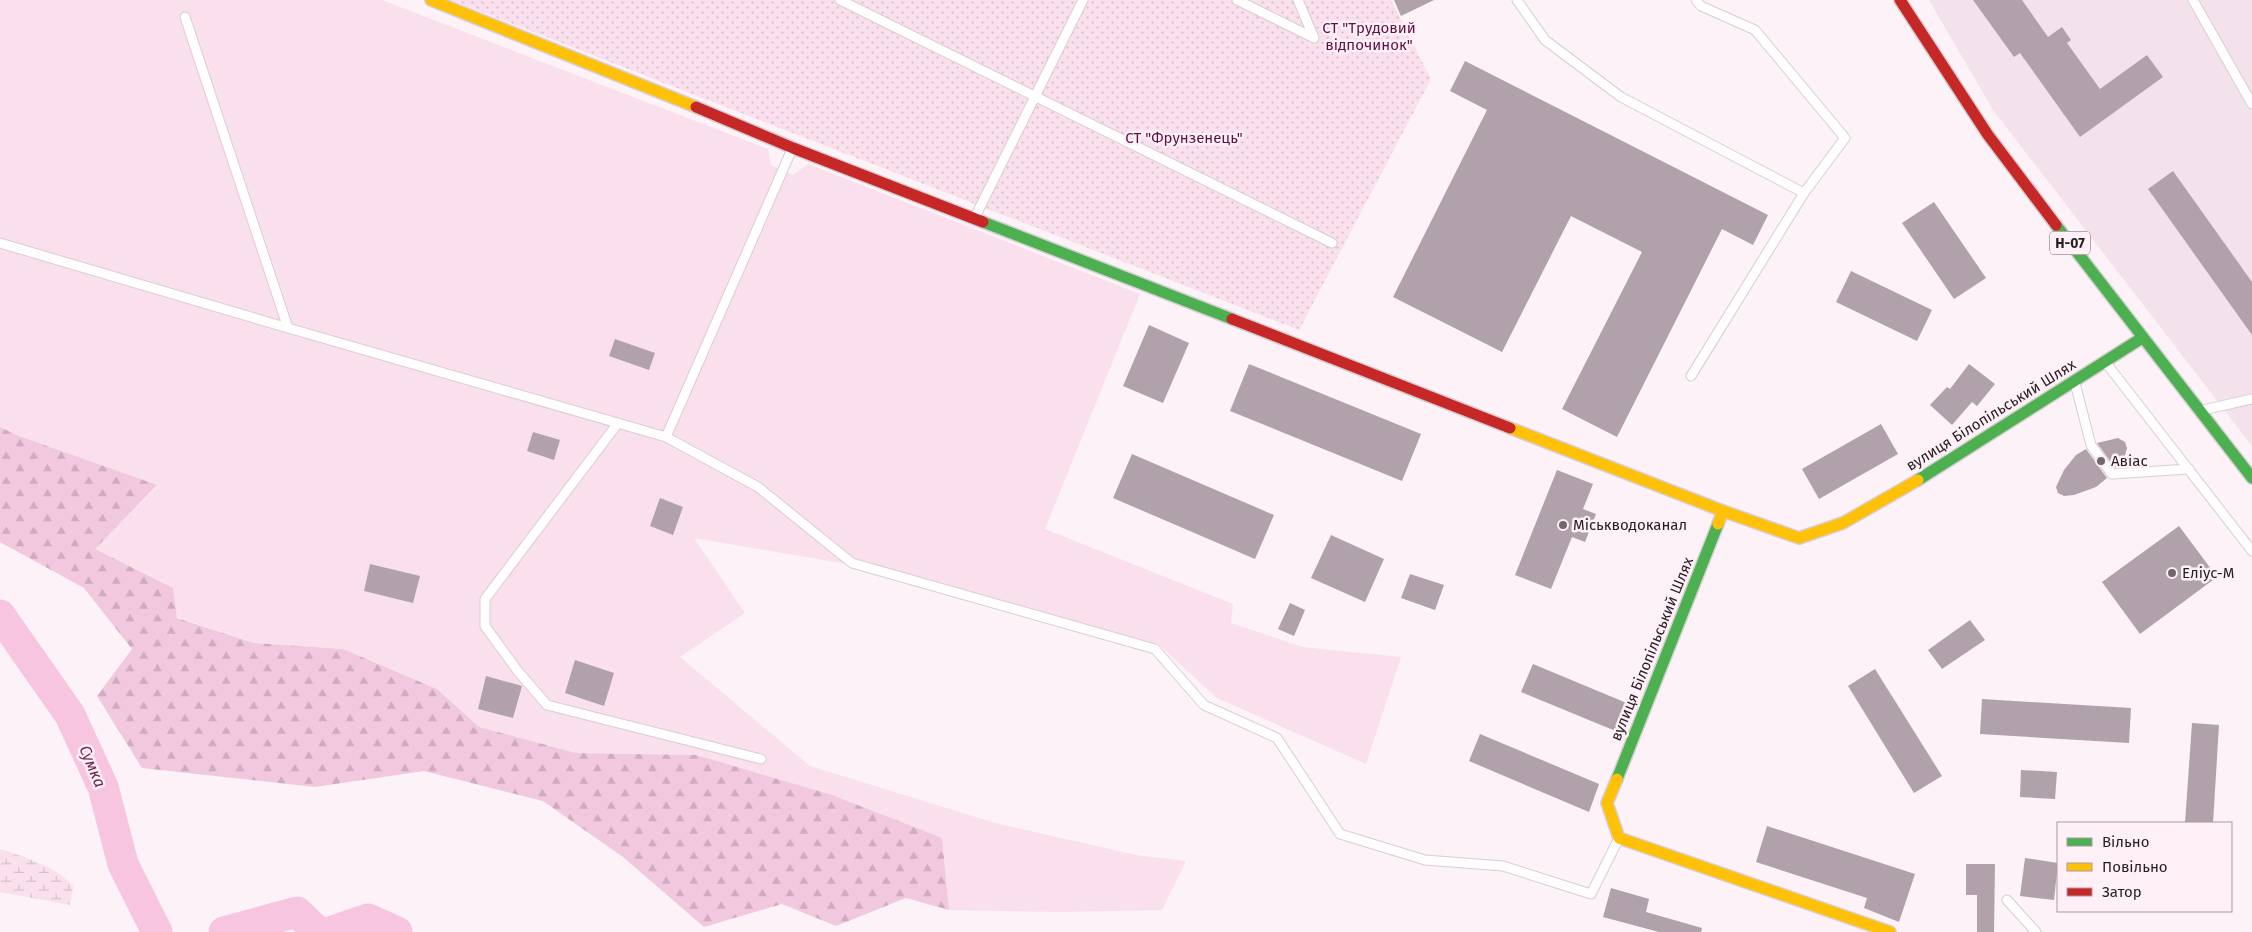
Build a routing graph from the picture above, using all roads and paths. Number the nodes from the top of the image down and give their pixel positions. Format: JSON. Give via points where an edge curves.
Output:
{"nodes":[{"id":1,"x":431,"y":0,"type":"edge"},
{"id":2,"x":840,"y":0,"type":"edge"},
{"id":3,"x":1083,"y":0,"type":"edge"},
{"id":4,"x":1237,"y":0,"type":"edge"},
{"id":5,"x":1298,"y":0,"type":"edge"},
{"id":6,"x":1517,"y":0,"type":"edge"},
{"id":7,"x":1696,"y":0,"type":"edge"},
{"id":8,"x":1900,"y":0,"type":"edge"},
{"id":9,"x":2193,"y":0,"type":"edge"},
{"id":10,"x":185,"y":17,"type":"dead end"},
{"id":11,"x":1036,"y":95,"type":"junction"},
{"id":12,"x":2252,"y":104,"type":"edge"},
{"id":13,"x":793,"y":148,"type":"junction"},
{"id":14,"x":1804,"y":193,"type":"junction"},
{"id":15,"x":974,"y":220,"type":"junction"},
{"id":16,"x":0,"y":243,"type":"edge"},
{"id":17,"x":1332,"y":243,"type":"dead end"},
{"id":18,"x":288,"y":328,"type":"junction"},
{"id":19,"x":2142,"y":338,"type":"junction"},
{"id":20,"x":2104,"y":361,"type":"junction"},
{"id":21,"x":1691,"y":376,"type":"dead end"},
{"id":22,"x":2075,"y":380,"type":"junction"},
{"id":23,"x":2252,"y":399,"type":"edge"},
{"id":24,"x":2199,"y":411,"type":"junction"},
{"id":25,"x":618,"y":423,"type":"junction"},
{"id":26,"x":666,"y":437,"type":"junction"},
{"id":27,"x":2188,"y":469,"type":"junction"},
{"id":28,"x":2252,"y":478,"type":"edge"},
{"id":29,"x":1723,"y":511,"type":"junction"},
{"id":30,"x":2252,"y":551,"type":"edge"},
{"id":31,"x":761,"y":759,"type":"dead end"},
{"id":32,"x":1619,"y":838,"type":"junction"},
{"id":33,"x":2007,"y":900,"type":"dead end"},
{"id":34,"x":1890,"y":932,"type":"edge"},
{"id":35,"x":2036,"y":932,"type":"edge"}],
"edges":[{"from":1,"to":13,"type":"street","via":[[640,82]]},
{"from":2,"to":11,"type":"lane"},
{"from":3,"to":11,"type":"lane"},
{"from":4,"to":5,"type":"lane","via":[[1314,38]]},
{"from":6,"to":14,"type":"lane","via":[[1545,40],[1621,97]]},
{"from":7,"to":14,"type":"lane","via":[[1702,6],[1755,30],[1845,138]]},
{"from":8,"to":19,"type":"street","number":"Н-07","via":[[1988,135]]},
{"from":9,"to":12,"type":"lane"},
{"from":10,"to":18,"type":"lane"},
{"from":11,"to":15,"type":"lane"},
{"from":11,"to":17,"type":"lane"},
{"from":13,"to":15,"type":"street"},
{"from":13,"to":26,"type":"lane"},
{"from":14,"to":21,"type":"lane"},
{"from":15,"to":29,"type":"street"},
{"from":16,"to":18,"type":"lane"},
{"from":18,"to":25,"type":"lane"},
{"from":19,"to":20,"type":"street","name":"вулиця Білопільський Шлях"},
{"from":19,"to":24,"type":"street","number":"Н-07"},
{"from":20,"to":22,"type":"street","name":"вулиця Білопільський Шлях"},
{"from":20,"to":27,"type":"lane"},
{"from":22,"to":27,"type":"lane","via":[[2091,445],[2112,474]]},
{"from":22,"to":29,"type":"street","name":"вулиця Білопільський Шлях","via":[[1921,478],[1843,523],[1799,538]]},
{"from":23,"to":24,"type":"lane"},
{"from":24,"to":28,"type":"street","number":"Н-07"},
{"from":25,"to":26,"type":"lane"},
{"from":25,"to":31,"type":"lane","via":[[485,599],[485,626],[547,705]]},
{"from":26,"to":32,"type":"lane","via":[[758,487],[852,563],[1155,649],[1204,705],[1277,738],[1340,834],[1425,860],[1503,866],[1591,894]]},
{"from":27,"to":30,"type":"lane"},
{"from":29,"to":32,"type":"street","name":"вулиця Білопільський Шлях","via":[[1607,803]]},
{"from":32,"to":34,"type":"street"},
{"from":33,"to":35,"type":"lane"}]}
